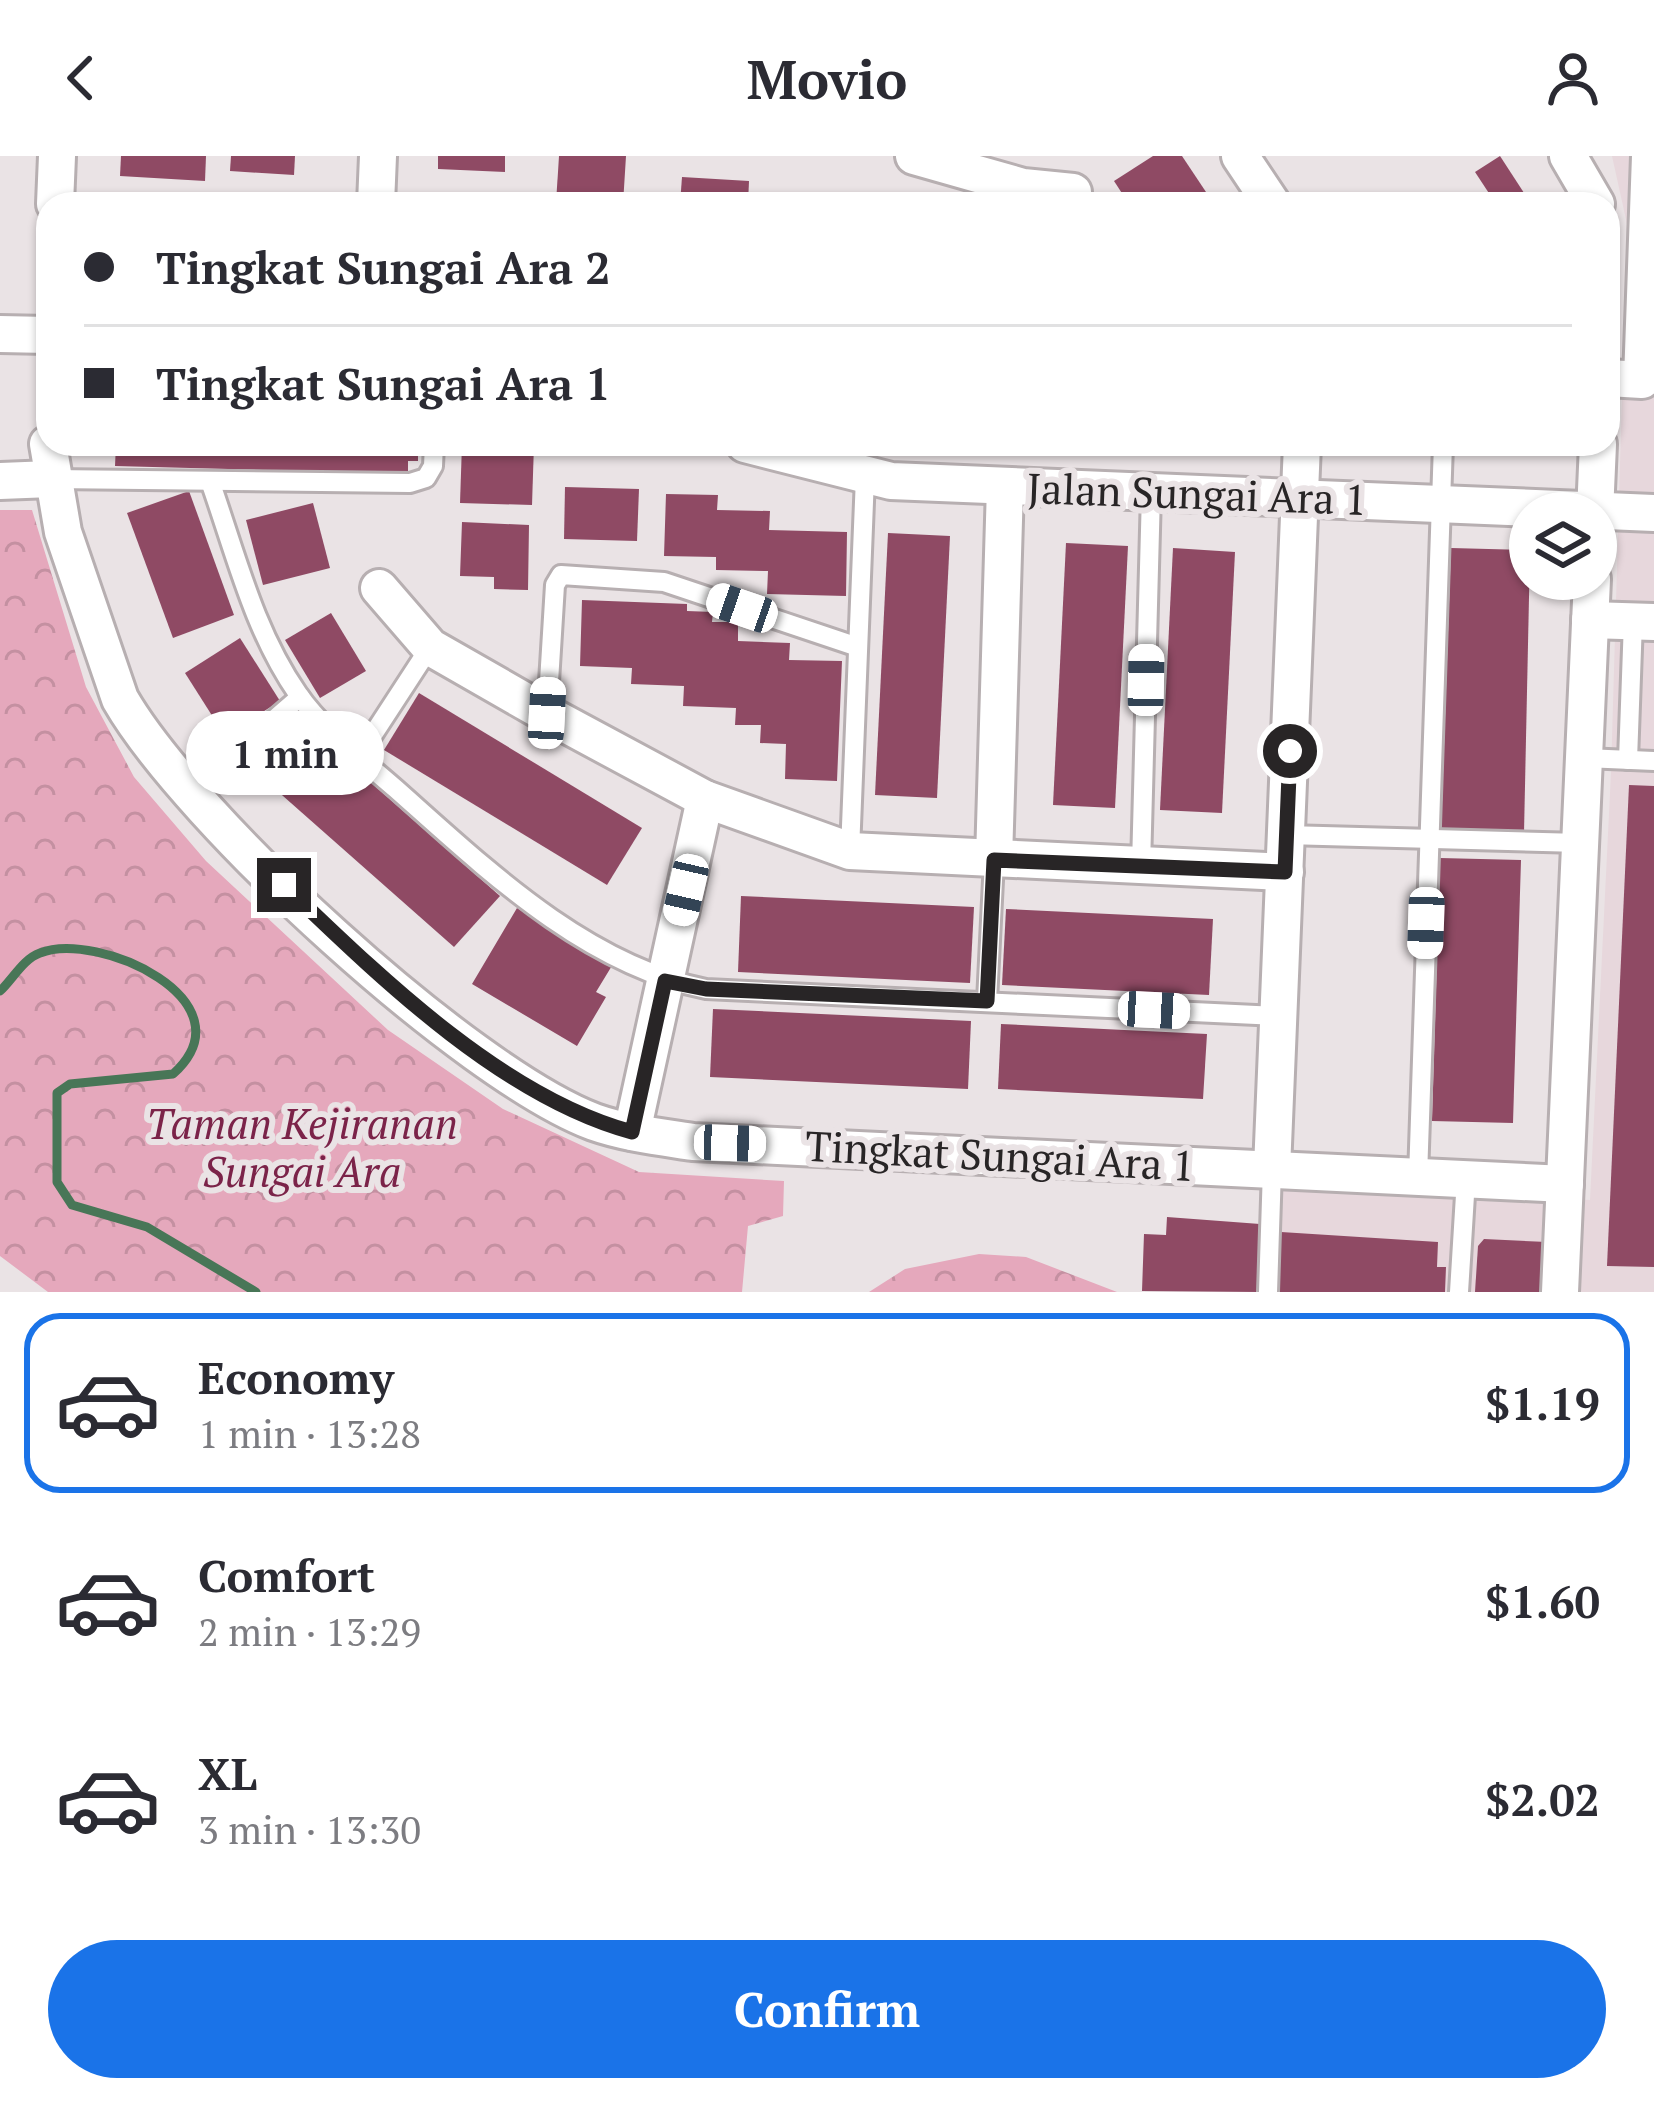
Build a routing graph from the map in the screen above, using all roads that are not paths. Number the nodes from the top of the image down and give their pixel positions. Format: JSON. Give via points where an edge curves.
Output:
{"nodes":[{"id":1,"x":57,"y":156,"type":"edge"},
{"id":2,"x":378,"y":156,"type":"edge"},
{"id":3,"x":914,"y":156,"type":"edge"},
{"id":4,"x":1240,"y":156,"type":"edge"},
{"id":5,"x":1568,"y":156,"type":"edge"},
{"id":6,"x":1650,"y":156,"type":"edge"},
{"id":7,"x":56,"y":192,"type":"edge"},
{"id":8,"x":376,"y":192,"type":"edge"},
{"id":9,"x":1073,"y":192,"type":"dead end"},
{"id":10,"x":1264,"y":192,"type":"edge"},
{"id":11,"x":1589,"y":192,"type":"edge"},
{"id":12,"x":0,"y":334,"type":"edge"},
{"id":13,"x":36,"y":335,"type":"edge"},
{"id":14,"x":1635,"y":380,"type":"edge"},
{"id":15,"x":47,"y":456,"type":"edge"},
{"id":16,"x":49,"y":456,"type":"edge"},
{"id":17,"x":55,"y":456,"type":"edge"},
{"id":18,"x":434,"y":456,"type":"edge"},
{"id":19,"x":789,"y":456,"type":"edge"},
{"id":20,"x":1302,"y":456,"type":"edge"},
{"id":21,"x":1442,"y":456,"type":"edge"},
{"id":22,"x":1597,"y":456,"type":"edge"},
{"id":23,"x":865,"y":477,"type":"junction"},
{"id":24,"x":0,"y":481,"type":"edge"},
{"id":25,"x":212,"y":484,"type":"junction"},
{"id":26,"x":1005,"y":486,"type":"junction"},
{"id":27,"x":1596,"y":492,"type":"edge"},
{"id":28,"x":1151,"y":493,"type":"junction"},
{"id":29,"x":1300,"y":498,"type":"junction"},
{"id":30,"x":1440,"y":504,"type":"junction"},
{"id":31,"x":1509,"y":508,"type":"edge"},
{"id":32,"x":1617,"y":513,"type":"edge"},
{"id":33,"x":1654,"y":514,"type":"edge"},
{"id":34,"x":379,"y":588,"type":"dead end"},
{"id":35,"x":1591,"y":600,"type":"edge"},
{"id":36,"x":1590,"y":620,"type":"junction"},
{"id":37,"x":1643,"y":621,"type":"edge"},
{"id":38,"x":430,"y":647,"type":"junction"},
{"id":39,"x":858,"y":647,"type":"junction"},
{"id":40,"x":300,"y":697,"type":"junction"},
{"id":41,"x":547,"y":713,"type":"junction"},
{"id":42,"x":359,"y":756,"type":"junction"},
{"id":43,"x":1585,"y":758,"type":"junction"},
{"id":44,"x":1628,"y":760,"type":"junction"},
{"id":45,"x":1654,"y":761,"type":"edge"},
{"id":46,"x":188,"y":793,"type":"junction"},
{"id":47,"x":706,"y":799,"type":"junction"},
{"id":48,"x":1286,"y":835,"type":"junction"},
{"id":49,"x":1429,"y":839,"type":"junction"},
{"id":50,"x":1580,"y":843,"type":"junction"},
{"id":51,"x":850,"y":851,"type":"junction"},
{"id":52,"x":994,"y":860,"type":"junction"},
{"id":53,"x":1141,"y":866,"type":"junction"},
{"id":54,"x":1285,"y":872,"type":"junction"},
{"id":55,"x":665,"y":981,"type":"junction"},
{"id":56,"x":987,"y":1001,"type":"junction"},
{"id":57,"x":1278,"y":1016,"type":"junction"},
{"id":58,"x":632,"y":1132,"type":"junction"},
{"id":59,"x":1272,"y":1169,"type":"junction"},
{"id":60,"x":1418,"y":1177,"type":"junction"},
{"id":61,"x":1466,"y":1179,"type":"junction"},
{"id":62,"x":1565,"y":1184,"type":"junction"},
{"id":63,"x":1268,"y":1292,"type":"edge"},
{"id":64,"x":1459,"y":1292,"type":"edge"},
{"id":65,"x":1560,"y":1292,"type":"edge"}],
"edges":[{"from":1,"to":7,"type":"street"},
{"from":2,"to":8,"type":"street"},
{"from":3,"to":9,"type":"street","via":[[1023,187]]},
{"from":4,"to":10,"type":"street"},
{"from":5,"to":11,"type":"street"},
{"from":6,"to":14,"type":"street"},
{"from":12,"to":13,"type":"street"},
{"from":15,"to":24,"type":"street"},
{"from":16,"to":46,"type":"street","name":"Tingkat Sungai Ara 1","via":[[63,532],[120,699]]},
{"from":17,"to":25,"type":"lane"},
{"from":18,"to":25,"type":"lane","via":[[426,478],[410,483]]},
{"from":19,"to":23,"type":"street","name":"Jalan Sungai Ara 1"},
{"from":20,"to":29,"type":"street"},
{"from":21,"to":30,"type":"lane"},
{"from":22,"to":27,"type":"street"},
{"from":23,"to":26,"type":"street","name":"Jalan Sungai Ara 1"},
{"from":23,"to":39,"type":"lane"},
{"from":25,"to":40,"type":"lane","via":[[264,638]]},
{"from":26,"to":28,"type":"street","name":"Jalan Sungai Ara 1"},
{"from":26,"to":52,"type":"street"},
{"from":28,"to":29,"type":"street","name":"Jalan Sungai Ara 1"},
{"from":28,"to":53,"type":"lane"},
{"from":29,"to":30,"type":"street","name":"Jalan Sungai Ara 1"},
{"from":29,"to":48,"type":"street"},
{"from":30,"to":31,"type":"street","name":"Jalan Sungai Ara 1"},
{"from":30,"to":49,"type":"lane"},
{"from":32,"to":33,"type":"street","name":"Jalan Sungai Ara 1"},
{"from":34,"to":38,"type":"street"},
{"from":35,"to":36,"type":"street"},
{"from":36,"to":37,"type":"street"},
{"from":36,"to":43,"type":"street"},
{"from":37,"to":44,"type":"lane"},
{"from":38,"to":41,"type":"street"},
{"from":38,"to":42,"type":"lane"},
{"from":39,"to":41,"type":"lane","via":[[664,582],[561,575]]},
{"from":39,"to":51,"type":"lane"},
{"from":40,"to":42,"type":"lane"},
{"from":40,"to":46,"type":"lane"},
{"from":41,"to":47,"type":"street"},
{"from":42,"to":55,"type":"lane","via":[[533,904]]},
{"from":43,"to":44,"type":"lane"},
{"from":43,"to":50,"type":"street"},
{"from":44,"to":45,"type":"lane"},
{"from":46,"to":58,"type":"street","name":"Tingkat Sungai Ara 1","via":[[347,946],[454,1034],[552,1102]]},
{"from":47,"to":51,"type":"street"},
{"from":47,"to":55,"type":"street"},
{"from":48,"to":49,"type":"lane"},
{"from":48,"to":54,"type":"street"},
{"from":49,"to":50,"type":"lane"},
{"from":49,"to":60,"type":"lane"},
{"from":50,"to":62,"type":"street"},
{"from":51,"to":52,"type":"street"},
{"from":52,"to":53,"type":"street"},
{"from":52,"to":56,"type":"lane"},
{"from":53,"to":54,"type":"street"},
{"from":54,"to":57,"type":"street"},
{"from":55,"to":56,"type":"lane"},
{"from":55,"to":58,"type":"street"},
{"from":56,"to":57,"type":"lane"},
{"from":57,"to":59,"type":"street"},
{"from":58,"to":59,"type":"street","name":"Tingkat Sungai Ara 1","via":[[692,1142]]},
{"from":59,"to":60,"type":"street","name":"Tingkat Sungai Ara 1"},
{"from":59,"to":63,"type":"lane"},
{"from":60,"to":61,"type":"street","name":"Tingkat Sungai Ara 1"},
{"from":61,"to":62,"type":"street","name":"Tingkat Sungai Ara 1"},
{"from":61,"to":64,"type":"lane"},
{"from":62,"to":65,"type":"street"}]}
